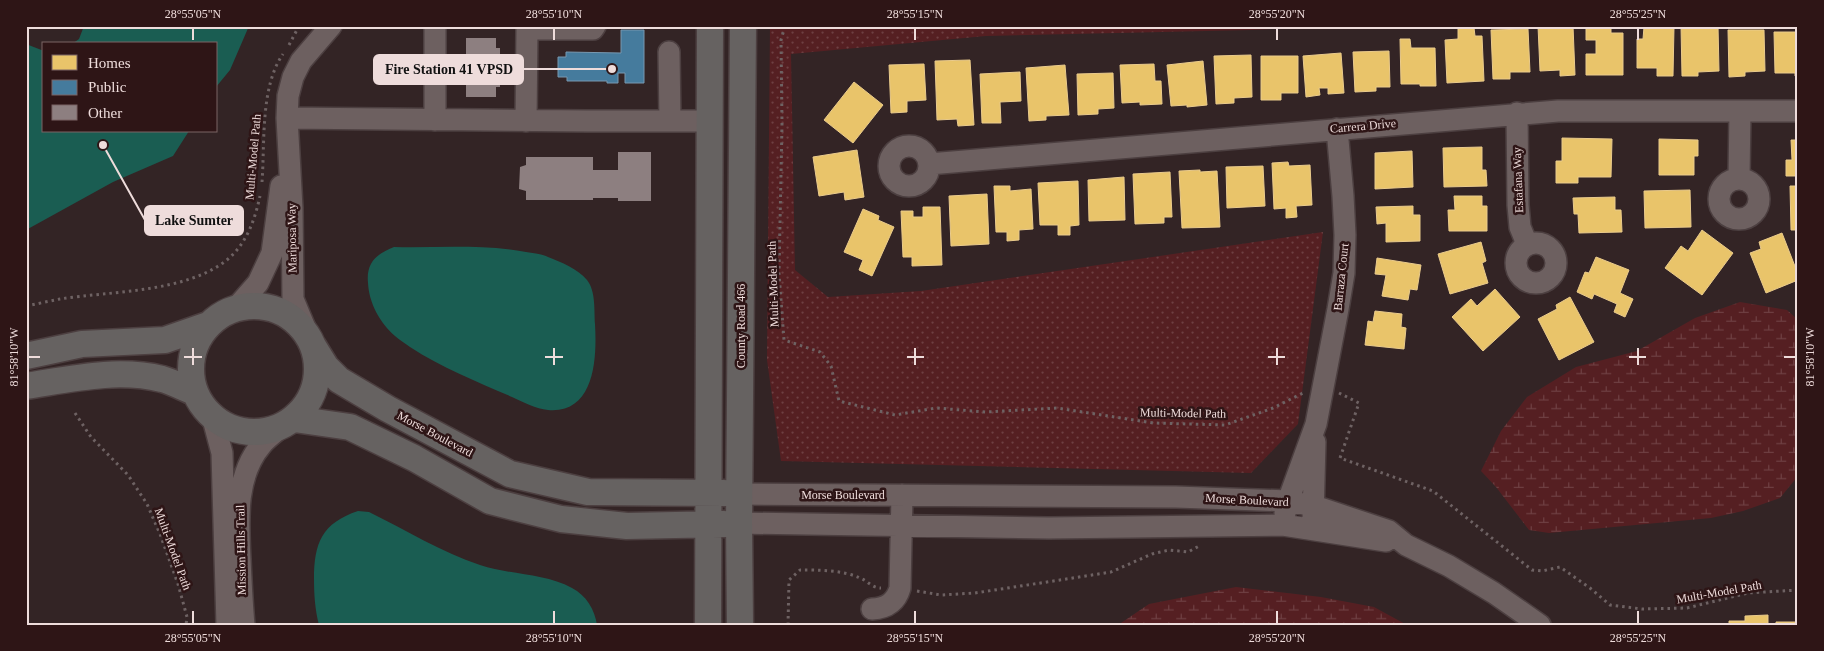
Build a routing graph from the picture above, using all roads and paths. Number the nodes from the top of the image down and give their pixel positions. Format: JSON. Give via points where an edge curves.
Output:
{"nodes":[{"id":1,"x":299,"y":26,"type":"edge"},
{"id":2,"x":331,"y":26,"type":"edge"},
{"id":3,"x":595,"y":26,"type":"edge"},
{"id":4,"x":710,"y":26,"type":"edge"},
{"id":5,"x":743,"y":26,"type":"edge"},
{"id":6,"x":785,"y":26,"type":"edge"},
{"id":7,"x":435,"y":28,"type":"dead end"},
{"id":8,"x":669,"y":52,"type":"dead end"},
{"id":9,"x":1740,"y":111,"type":"junction"},
{"id":10,"x":1798,"y":111,"type":"edge"},
{"id":11,"x":1517,"y":114,"type":"junction"},
{"id":12,"x":435,"y":120,"type":"junction"},
{"id":13,"x":526,"y":121,"type":"junction"},
{"id":14,"x":710,"y":121,"type":"junction"},
{"id":15,"x":670,"y":122,"type":"junction"},
{"id":16,"x":287,"y":128,"type":"junction"},
{"id":17,"x":1337,"y":129,"type":"junction"},
{"id":18,"x":929,"y":164,"type":"dead end"},
{"id":19,"x":1739,"y":178,"type":"dead end"},
{"id":20,"x":1527,"y":244,"type":"dead end"},
{"id":21,"x":26,"y":306,"type":"edge"},
{"id":22,"x":236,"y":308,"type":"junction"},
{"id":23,"x":208,"y":325,"type":"junction"},
{"id":24,"x":311,"y":340,"type":"junction"},
{"id":25,"x":26,"y":356,"type":"edge"},
{"id":26,"x":26,"y":386,"type":"edge"},
{"id":27,"x":1323,"y":386,"type":"junction"},
{"id":28,"x":194,"y":392,"type":"junction"},
{"id":29,"x":75,"y":413,"type":"dead end"},
{"id":30,"x":214,"y":419,"type":"junction"},
{"id":31,"x":287,"y":424,"type":"junction"},
{"id":32,"x":1316,"y":424,"type":"junction"},
{"id":33,"x":708,"y":493,"type":"junction"},
{"id":34,"x":740,"y":494,"type":"junction"},
{"id":35,"x":902,"y":495,"type":"junction"},
{"id":36,"x":1049,"y":496,"type":"junction"},
{"id":37,"x":1288,"y":501,"type":"junction"},
{"id":38,"x":1314,"y":506,"type":"junction"},
{"id":39,"x":739,"y":523,"type":"junction"},
{"id":40,"x":707,"y":524,"type":"junction"},
{"id":41,"x":1283,"y":525,"type":"junction"},
{"id":42,"x":902,"y":526,"type":"junction"},
{"id":43,"x":1217,"y":526,"type":"junction"},
{"id":44,"x":1049,"y":528,"type":"junction"},
{"id":45,"x":1313,"y":529,"type":"junction"},
{"id":46,"x":1406,"y":545,"type":"junction"},
{"id":47,"x":900,"y":588,"type":"junction"},
{"id":48,"x":1798,"y":590,"type":"edge"},
{"id":49,"x":872,"y":609,"type":"dead end"},
{"id":50,"x":186,"y":625,"type":"edge"},
{"id":51,"x":227,"y":625,"type":"edge"},
{"id":52,"x":244,"y":625,"type":"edge"},
{"id":53,"x":708,"y":625,"type":"edge"},
{"id":54,"x":740,"y":625,"type":"edge"},
{"id":55,"x":788,"y":625,"type":"edge"},
{"id":56,"x":1540,"y":625,"type":"edge"}],
"edges":[{"from":1,"to":21,"type":"path","name":"Multi-Model Path","via":[[275,65],[268,90],[262,181],[256,214],[244,241],[228,259],[203,275],[155,288]]},
{"from":2,"to":16,"type":"street","name":"Mariposa Way","via":[[301,61],[293,77],[288,96]]},
{"from":3,"to":13,"type":"street","via":[[593,29],[527,29]]},
{"from":4,"to":14,"type":"main road"},
{"from":5,"to":34,"type":"main road","name":"County Road 466"},
{"from":6,"to":27,"type":"path","name":"Multi-Model Path","via":[[781,40],[779,273],[784,340],[820,352],[831,366],[839,401],[895,415],[936,408],[986,412],[1057,408],[1153,423],[1225,425]]},
{"from":7,"to":12,"type":"street"},
{"from":8,"to":15,"type":"street"},
{"from":9,"to":10,"type":"street","name":"Carrera Drive"},
{"from":9,"to":11,"type":"street","name":"Carrera Drive"},
{"from":9,"to":19,"type":"street"},
{"from":11,"to":17,"type":"street","name":"Carrera Drive"},
{"from":11,"to":20,"type":"street","name":"Estafana Way","via":[[1518,205],[1520,227]]},
{"from":12,"to":13,"type":"street"},
{"from":12,"to":16,"type":"street"},
{"from":13,"to":15,"type":"street"},
{"from":14,"to":15,"type":"street"},
{"from":14,"to":33,"type":"main road"},
{"from":16,"to":22,"type":"street","name":"Mariposa Way","via":[[272,254],[258,282]]},
{"from":16,"to":24,"type":"street","name":"Mariposa Way","via":[[293,299]]},
{"from":17,"to":18,"type":"street","name":"Carrera Drive"},
{"from":17,"to":27,"type":"street","name":"Barraza Court","via":[[1343,196],[1344,273]]},
{"from":22,"to":23,"type":"main road"},
{"from":22,"to":24,"type":"main road","via":[[257,305],[276,310],[294,320]]},
{"from":23,"to":25,"type":"main road","via":[[165,340],[82,344]]},
{"from":23,"to":28,"type":"main road","via":[[192,356]]},
{"from":24,"to":31,"type":"main road","via":[[318,365],[316,384],[309,402]]},
{"from":24,"to":33,"type":"main road","name":"Morse Boulevard","via":[[326,367],[339,380],[510,474],[588,492]]},
{"from":26,"to":28,"type":"main road","via":[[94,375],[135,375],[163,379]]},
{"from":27,"to":32,"type":"street","name":"Barraza Court"},
{"from":27,"to":48,"type":"path","name":"Multi-Model Path","via":[[1359,403],[1340,458],[1432,491],[1532,570],[1560,567],[1610,605],[1642,609],[1687,608],[1748,593]]},
{"from":28,"to":30,"type":"main road"},
{"from":29,"to":50,"type":"path","name":"Multi-Model Path","via":[[91,437],[128,475],[147,504],[178,584],[187,617]]},
{"from":30,"to":31,"type":"main road","via":[[239,432],[260,433]]},
{"from":30,"to":51,"type":"street","name":"Mission Hills Trail","via":[[222,452]]},
{"from":31,"to":40,"type":"main road","name":"Morse Boulevard","via":[[350,427],[414,458],[490,502],[561,519],[627,526]]},
{"from":31,"to":52,"type":"street","name":"Mission Hills Trail","via":[[262,444],[246,472],[241,492],[238,515]]},
{"from":32,"to":37,"type":"street","name":"Barraza Court"},
{"from":32,"to":38,"type":"street","name":"Barraza Court"},
{"from":33,"to":34,"type":"main road","name":"Morse Boulevard"},
{"from":33,"to":40,"type":"main road"},
{"from":34,"to":35,"type":"street","name":"Morse Boulevard"},
{"from":34,"to":39,"type":"main road","name":"County Road 466"},
{"from":35,"to":36,"type":"street","name":"Morse Boulevard"},
{"from":35,"to":42,"type":"street"},
{"from":36,"to":37,"type":"street","name":"Morse Boulevard"},
{"from":36,"to":44,"type":"street"},
{"from":37,"to":38,"type":"street","name":"Morse Boulevard"},
{"from":37,"to":41,"type":"street","name":"Barraza Court"},
{"from":38,"to":45,"type":"street","name":"Barraza Court"},
{"from":38,"to":46,"type":"street","name":"Morse Boulevard","via":[[1389,532]]},
{"from":39,"to":40,"type":"main road","name":"Morse Boulevard"},
{"from":39,"to":42,"type":"street","name":"Morse Boulevard"},
{"from":39,"to":54,"type":"main road","name":"County Road 466"},
{"from":40,"to":53,"type":"main road"},
{"from":41,"to":43,"type":"street","name":"Morse Boulevard"},
{"from":41,"to":45,"type":"street","name":"Morse Boulevard"},
{"from":42,"to":44,"type":"street","name":"Morse Boulevard"},
{"from":42,"to":47,"type":"street"},
{"from":43,"to":44,"type":"street","name":"Morse Boulevard"},
{"from":43,"to":47,"type":"path","via":[[1208,540],[1188,552],[1169,550],[1152,554],[1111,572],[975,593],[941,595]]},
{"from":45,"to":46,"type":"street","name":"Morse Boulevard"},
{"from":46,"to":56,"type":"street","name":"Morse Boulevard","via":[[1464,575]]},
{"from":47,"to":49,"type":"street","via":[[891,604]]},
{"from":47,"to":55,"type":"path","via":[[875,588],[860,578],[825,570],[800,570],[790,580]]}]}
